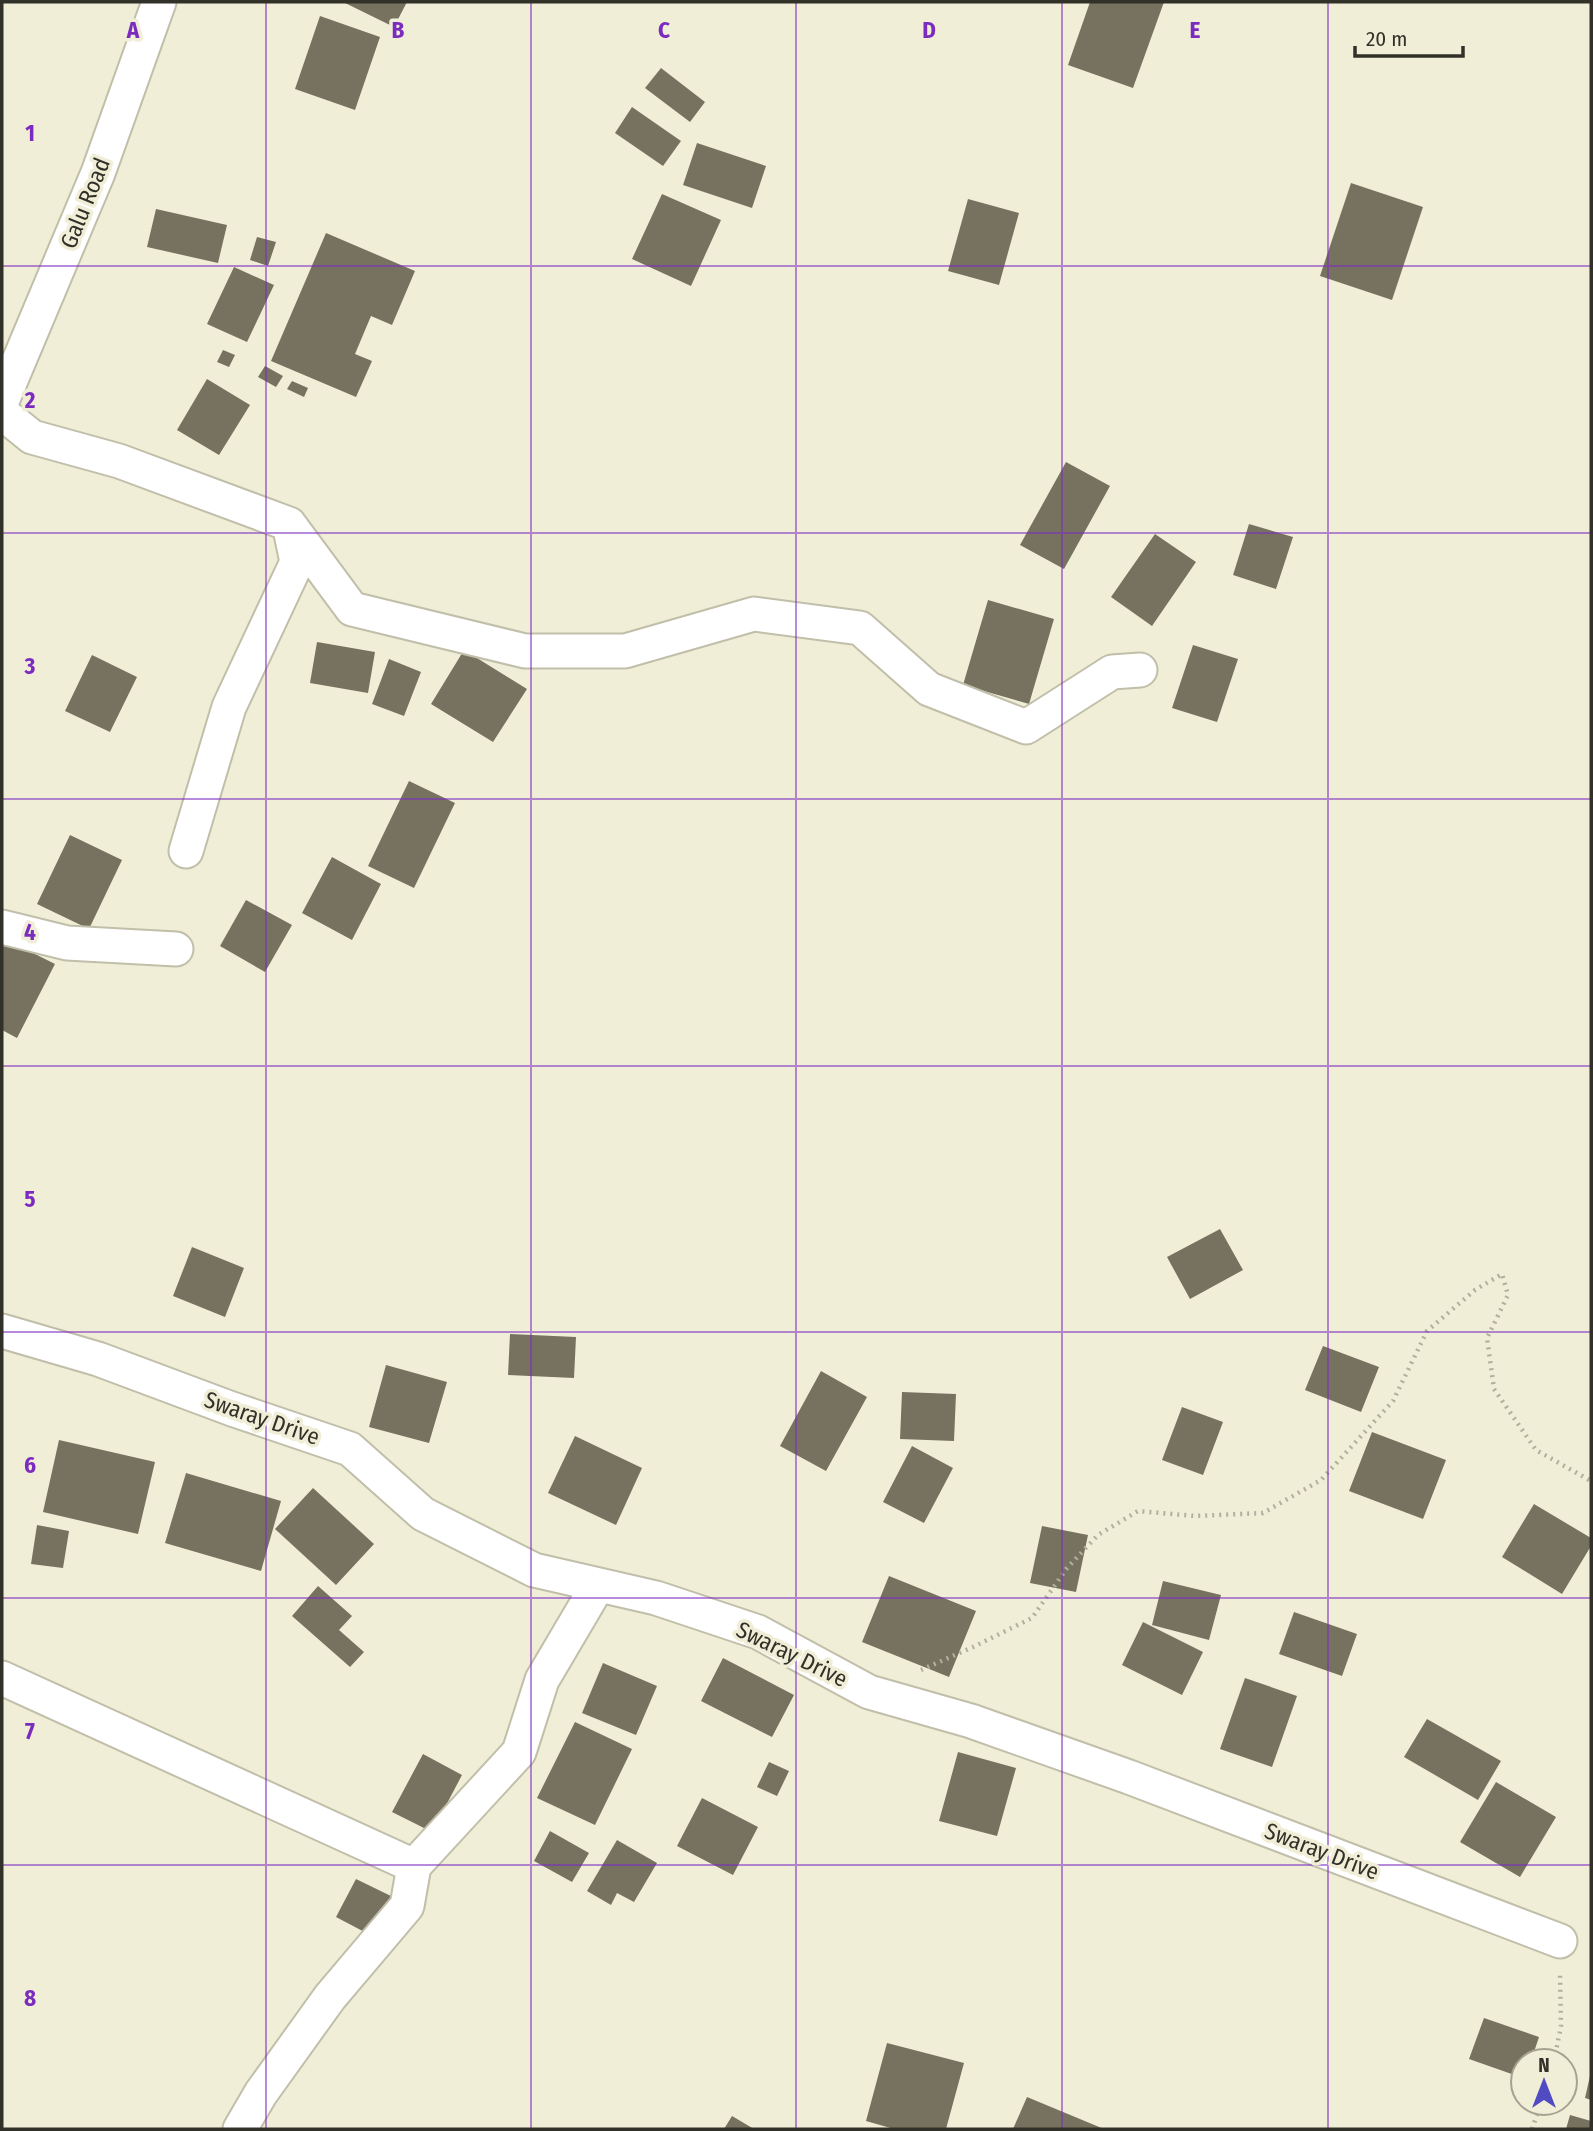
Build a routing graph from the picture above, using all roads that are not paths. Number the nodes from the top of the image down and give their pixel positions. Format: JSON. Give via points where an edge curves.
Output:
{"nodes":[{"id":1,"x":159,"y":2,"type":"edge"},
{"id":2,"x":2,"y":401,"type":"edge"},
{"id":3,"x":2,"y":413,"type":"edge"},
{"id":4,"x":289,"y":524,"type":"junction"},
{"id":5,"x":1140,"y":670,"type":"dead end"},
{"id":6,"x":186,"y":851,"type":"dead end"},
{"id":7,"x":2,"y":927,"type":"edge"},
{"id":8,"x":176,"y":949,"type":"dead end"},
{"id":9,"x":2,"y":1331,"type":"edge"},
{"id":10,"x":598,"y":1585,"type":"junction"},
{"id":11,"x":2,"y":1678,"type":"edge"},
{"id":12,"x":414,"y":1866,"type":"junction"},
{"id":13,"x":1560,"y":1941,"type":"road end"},
{"id":14,"x":240,"y":2129,"type":"edge"}],
"edges":[{"from":1,"to":2,"type":"street","name":"Galu Road","via":[[98,173]]},
{"from":3,"to":4,"type":"street","via":[[33,437],[119,461]]},
{"from":4,"to":5,"type":"street","via":[[352,609],[524,651],[625,651],[754,614],[860,628],[929,689],[1026,727],[1112,673]]},
{"from":4,"to":6,"type":"street","via":[[297,562],[229,707]]},
{"from":7,"to":8,"type":"street","via":[[66,943]]},
{"from":9,"to":10,"type":"street","name":"Swaray Drive","via":[[98,1359],[350,1449],[423,1514],[534,1570]]},
{"from":10,"to":12,"type":"street","via":[[542,1680],[519,1752]]},
{"from":10,"to":13,"type":"street","name":"Swaray Drive","via":[[656,1598],[758,1632],[869,1692],[971,1721],[1129,1777]]},
{"from":11,"to":12,"type":"street"},
{"from":12,"to":14,"type":"street","via":[[407,1906],[330,1997]]}]}
